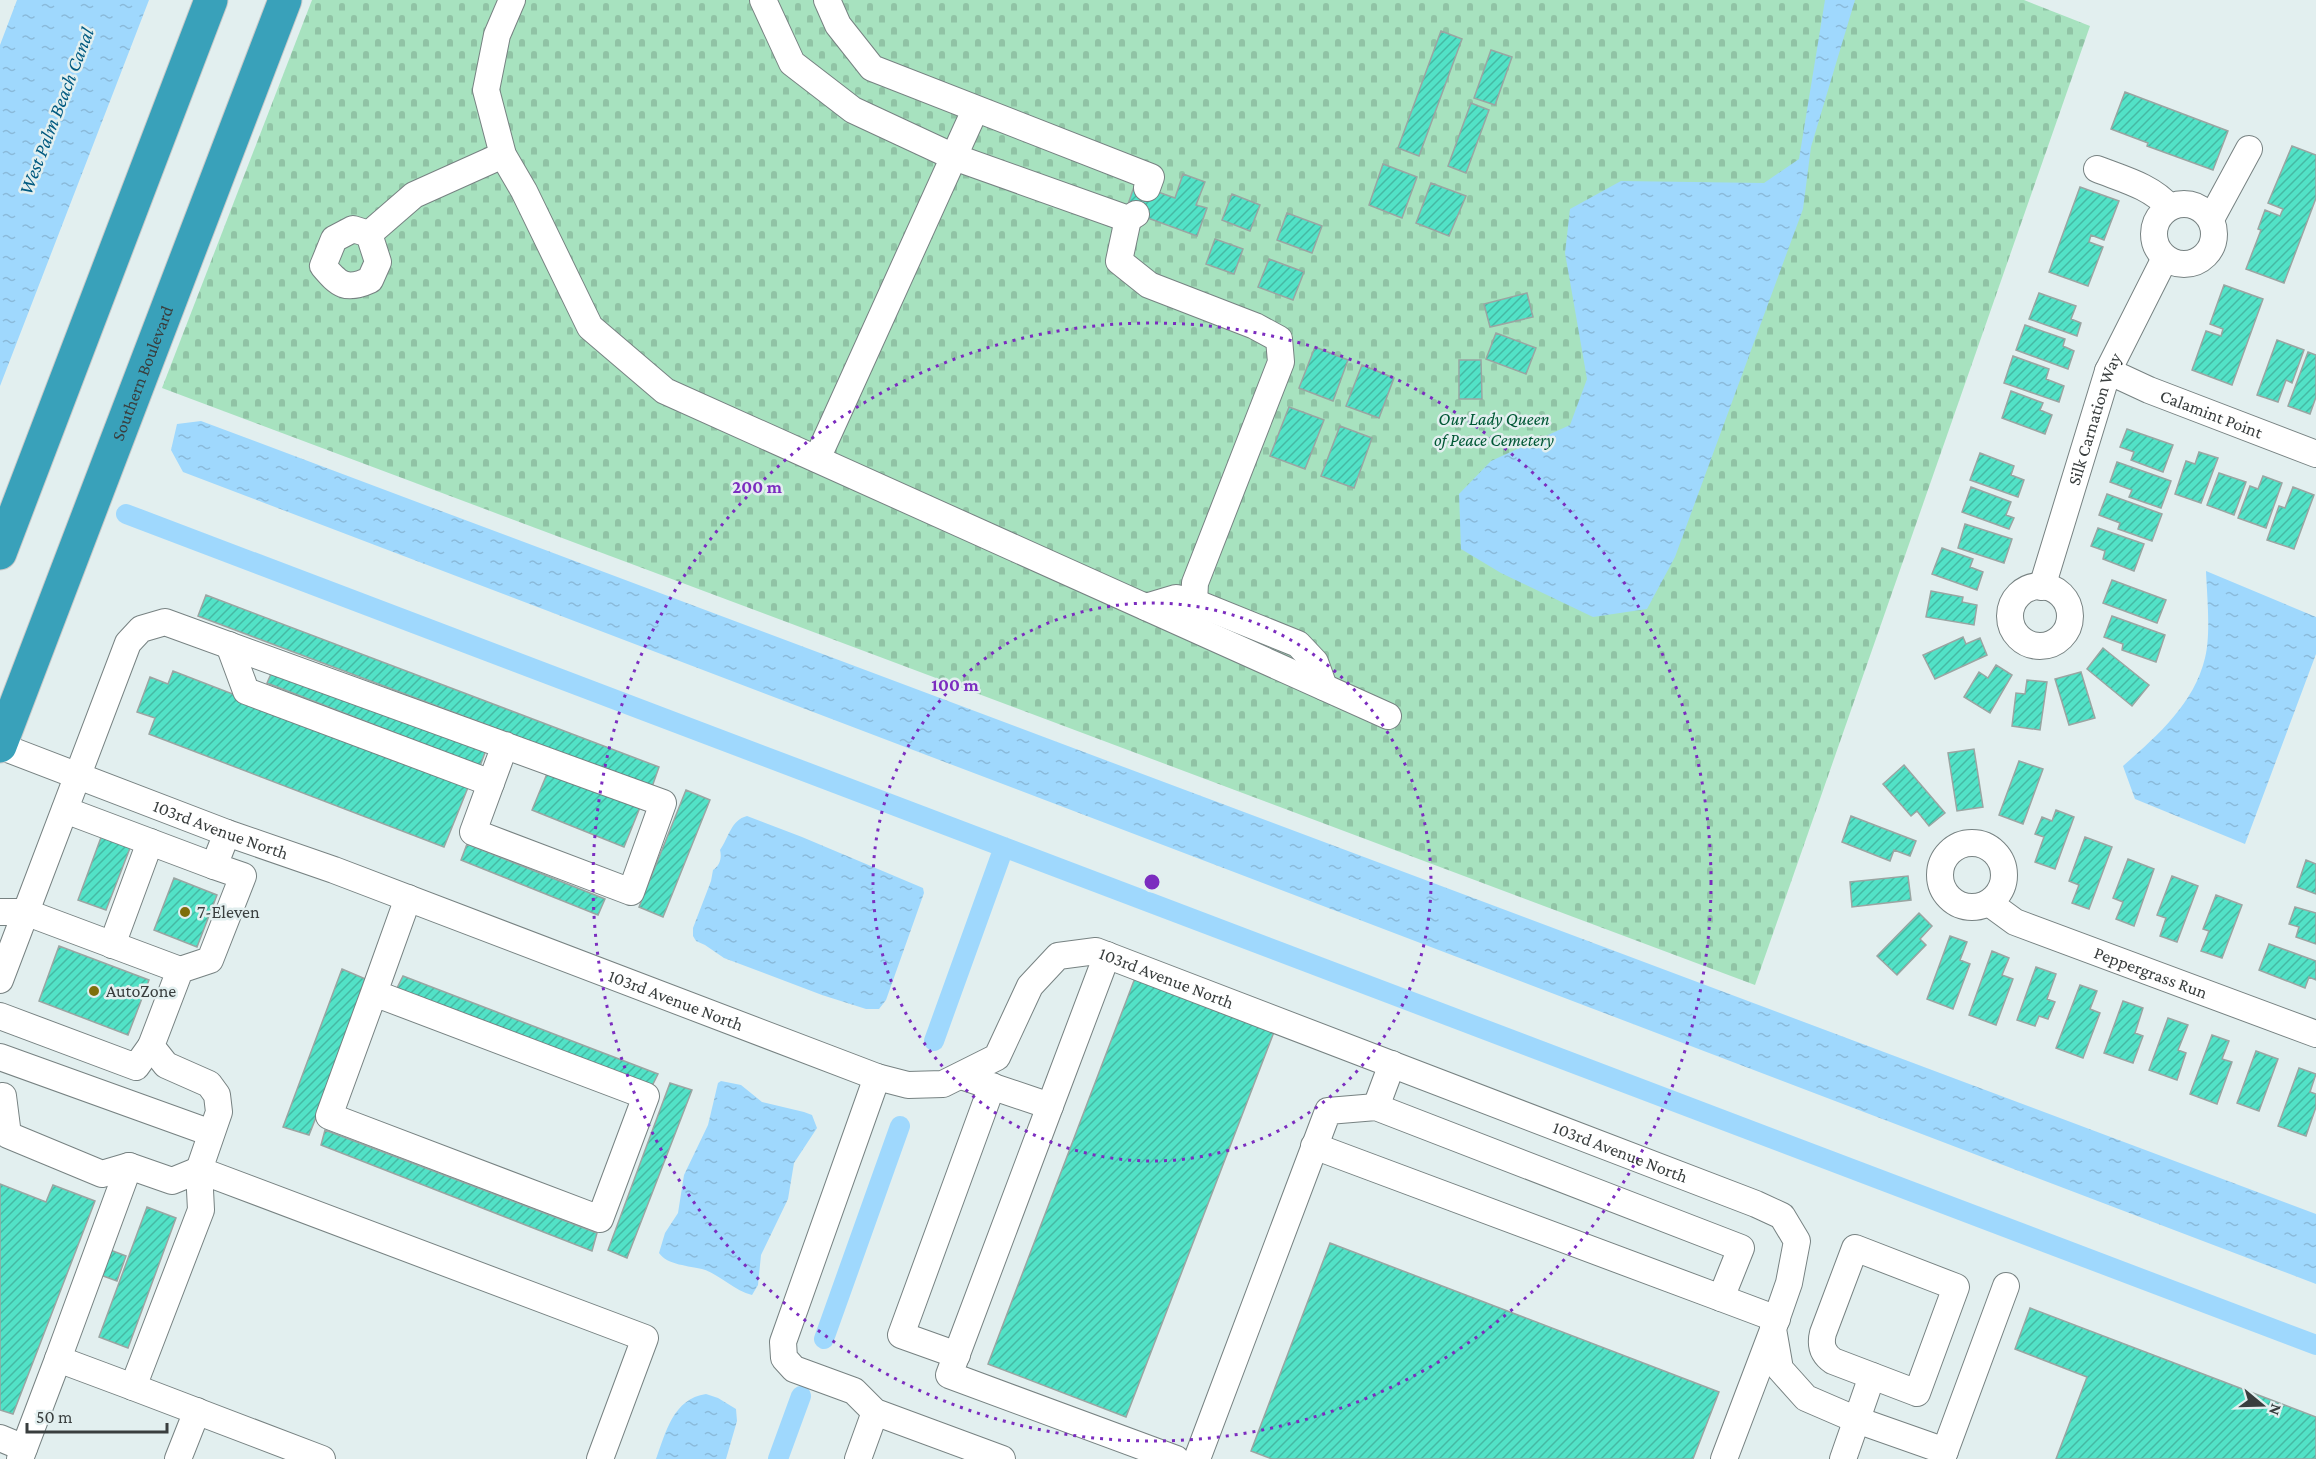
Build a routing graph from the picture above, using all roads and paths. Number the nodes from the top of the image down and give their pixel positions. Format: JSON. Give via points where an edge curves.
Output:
{"nodes":[{"id":1,"x":211,"y":0,"type":"edge"},
{"id":2,"x":285,"y":0,"type":"edge"},
{"id":3,"x":512,"y":0,"type":"edge"},
{"id":4,"x":763,"y":0,"type":"edge"},
{"id":5,"x":827,"y":0,"type":"edge"},
{"id":6,"x":975,"y":110,"type":"junction"},
{"id":7,"x":2250,"y":149,"type":"dead end"},
{"id":8,"x":503,"y":155,"type":"junction"},
{"id":9,"x":954,"y":157,"type":"junction"},
{"id":10,"x":2097,"y":169,"type":"dead end"},
{"id":11,"x":1147,"y":188,"type":"dead end"},
{"id":12,"x":2169,"y":207,"type":"junction"},
{"id":13,"x":2211,"y":219,"type":"junction"},
{"id":14,"x":369,"y":234,"type":"dead end"},
{"id":15,"x":2165,"y":258,"type":"junction"},
{"id":16,"x":2108,"y":371,"type":"junction"},
{"id":17,"x":2316,"y":454,"type":"edge"},
{"id":18,"x":817,"y":459,"type":"junction"},
{"id":19,"x":0,"y":553,"type":"edge"},
{"id":20,"x":2042,"y":587,"type":"dead end"},
{"id":21,"x":1194,"y":602,"type":"junction"},
{"id":22,"x":1146,"y":607,"type":"junction"},
{"id":23,"x":230,"y":645,"type":"junction"},
{"id":24,"x":1324,"y":687,"type":"junction"},
{"id":25,"x":1388,"y":716,"type":"dead end"},
{"id":26,"x":505,"y":745,"type":"junction"},
{"id":27,"x":0,"y":746,"type":"edge"},
{"id":28,"x":78,"y":776,"type":"junction"},
{"id":29,"x":491,"y":783,"type":"junction"},
{"id":30,"x":65,"y":810,"type":"junction"},
{"id":31,"x":227,"y":833,"type":"junction"},
{"id":32,"x":150,"y":842,"type":"junction"},
{"id":33,"x":214,"y":866,"type":"junction"},
{"id":34,"x":408,"y":898,"type":"junction"},
{"id":35,"x":1989,"y":903,"type":"dead end"},
{"id":36,"x":12,"y":912,"type":"edge"},
{"id":37,"x":112,"y":945,"type":"junction"},
{"id":38,"x":1107,"y":955,"type":"junction"},
{"id":39,"x":180,"y":970,"type":"junction"},
{"id":40,"x":0,"y":980,"type":"edge"},
{"id":41,"x":374,"y":993,"type":"junction"},
{"id":42,"x":0,"y":1016,"type":"edge"},
{"id":43,"x":2316,"y":1034,"type":"edge"},
{"id":44,"x":151,"y":1046,"type":"junction"},
{"id":45,"x":8,"y":1060,"type":"edge"},
{"id":46,"x":1392,"y":1064,"type":"junction"},
{"id":47,"x":961,"y":1076,"type":"junction"},
{"id":48,"x":877,"y":1077,"type":"junction"},
{"id":49,"x":992,"y":1086,"type":"junction"},
{"id":50,"x":1,"y":1096,"type":"edge"},
{"id":51,"x":1050,"y":1106,"type":"junction"},
{"id":52,"x":1376,"y":1107,"type":"junction"},
{"id":53,"x":212,"y":1133,"type":"junction"},
{"id":54,"x":1314,"y":1146,"type":"junction"},
{"id":55,"x":129,"y":1166,"type":"junction"},
{"id":56,"x":199,"y":1170,"type":"junction"},
{"id":57,"x":2006,"y":1286,"type":"dead end"},
{"id":58,"x":1721,"y":1298,"type":"junction"},
{"id":59,"x":1775,"y":1324,"type":"junction"},
{"id":60,"x":957,"y":1355,"type":"junction"},
{"id":61,"x":57,"y":1359,"type":"junction"},
{"id":62,"x":1872,"y":1376,"type":"junction"},
{"id":63,"x":133,"y":1387,"type":"junction"},
{"id":64,"x":197,"y":1411,"type":"junction"},
{"id":65,"x":875,"y":1412,"type":"junction"},
{"id":66,"x":1857,"y":1420,"type":"junction"},
{"id":67,"x":0,"y":1438,"type":"edge"},
{"id":68,"x":22,"y":1454,"type":"edge"},
{"id":69,"x":1943,"y":1455,"type":"edge"},
{"id":70,"x":178,"y":1459,"type":"edge"},
{"id":71,"x":322,"y":1459,"type":"edge"},
{"id":72,"x":600,"y":1459,"type":"edge"},
{"id":73,"x":858,"y":1459,"type":"edge"},
{"id":74,"x":1002,"y":1459,"type":"edge"},
{"id":75,"x":1176,"y":1459,"type":"edge"},
{"id":76,"x":1197,"y":1459,"type":"edge"},
{"id":77,"x":1724,"y":1459,"type":"edge"},
{"id":78,"x":1843,"y":1459,"type":"edge"}],
"edges":[{"from":1,"to":19,"type":"highway"},
{"from":2,"to":27,"type":"highway","name":"Southern Boulevard"},
{"from":3,"to":8,"type":"street","via":[[497,36],[486,90]]},
{"from":4,"to":9,"type":"street","via":[[792,63],[853,110]]},
{"from":5,"to":6,"type":"street","via":[[838,25],[872,68]]},
{"from":6,"to":9,"type":"street"},
{"from":6,"to":11,"type":"street","via":[[1151,177]]},
{"from":7,"to":13,"type":"street"},
{"from":8,"to":14,"type":"street","via":[[414,195]]},
{"from":8,"to":18,"type":"street","via":[[590,327],[665,391]]},
{"from":9,"to":18,"type":"street"},
{"from":9,"to":21,"type":"street","via":[[1132,217],[1119,261],[1149,285],[1279,339],[1281,362],[1195,583]]},
{"from":10,"to":12,"type":"street","via":[[2146,189]]},
{"from":12,"to":13,"type":"street","via":[[2197,206]]},
{"from":12,"to":15,"type":"street","via":[[2161,213],[2153,232],[2154,242]]},
{"from":13,"to":15,"type":"street","via":[[2214,240],[2204,258],[2184,265]]},
{"from":15,"to":16,"type":"street","name":"Silk Carnation Way"},
{"from":16,"to":17,"type":"street","name":"Calamint Point"},
{"from":16,"to":20,"type":"street","name":"Silk Carnation Way"},
{"from":18,"to":22,"type":"street"},
{"from":21,"to":22,"type":"street","via":[[1176,598]]},
{"from":21,"to":24,"type":"street","via":[[1298,644],[1315,662]]},
{"from":22,"to":24,"type":"street"},
{"from":23,"to":26,"type":"street"},
{"from":23,"to":28,"type":"street","via":[[165,622],[141,629],[128,643]]},
{"from":23,"to":29,"type":"street","via":[[246,691]]},
{"from":24,"to":25,"type":"street"},
{"from":26,"to":29,"type":"street"},
{"from":26,"to":29,"type":"street","via":[[663,803],[631,892],[474,832]]},
{"from":27,"to":28,"type":"street","name":"103rd Avenue North"},
{"from":28,"to":30,"type":"street"},
{"from":28,"to":31,"type":"street","name":"103rd Avenue North"},
{"from":30,"to":32,"type":"street"},
{"from":30,"to":36,"type":"street"},
{"from":31,"to":33,"type":"street"},
{"from":31,"to":34,"type":"street","name":"103rd Avenue North"},
{"from":32,"to":33,"type":"street"},
{"from":32,"to":37,"type":"street"},
{"from":33,"to":39,"type":"street","via":[[243,876],[210,960]]},
{"from":34,"to":41,"type":"street"},
{"from":34,"to":48,"type":"street","name":"103rd Avenue North"},
{"from":35,"to":43,"type":"street","name":"Peppergrass Run","via":[[2015,922]]},
{"from":36,"to":37,"type":"street"},
{"from":36,"to":40,"type":"street"},
{"from":37,"to":39,"type":"street"},
{"from":38,"to":46,"type":"street","name":"103rd Avenue North"},
{"from":38,"to":47,"type":"street","name":"103rd Avenue North","via":[[1096,951],[1058,956],[1030,986],[997,1058]]},
{"from":38,"to":51,"type":"street"},
{"from":39,"to":44,"type":"street"},
{"from":41,"to":41,"type":"street","via":[[329,1116],[600,1219],[646,1096]]},
{"from":42,"to":44,"type":"street","via":[[136,1067]]},
{"from":44,"to":53,"type":"street","via":[[166,1065],[209,1084],[217,1095],[219,1112]]},
{"from":45,"to":50,"type":"street"},
{"from":45,"to":53,"type":"street"},
{"from":46,"to":52,"type":"street"},
{"from":46,"to":59,"type":"street","name":"103rd Avenue North","via":[[1782,1216],[1797,1241],[1789,1283]]},
{"from":47,"to":48,"type":"street","name":"103rd Avenue North","via":[[943,1084],[908,1085]]},
{"from":47,"to":49,"type":"street"},
{"from":48,"to":65,"type":"street","via":[[783,1341],[784,1358],[794,1369],[854,1391]]},
{"from":49,"to":51,"type":"street"},
{"from":49,"to":60,"type":"street","via":[[901,1335]]},
{"from":50,"to":55,"type":"street","via":[[8,1135],[102,1174]]},
{"from":51,"to":60,"type":"street"},
{"from":52,"to":54,"type":"street","via":[[1328,1111]]},
{"from":52,"to":58,"type":"street","via":[[1741,1248]]},
{"from":53,"to":56,"type":"street"},
{"from":54,"to":58,"type":"street"},
{"from":54,"to":76,"type":"street"},
{"from":55,"to":56,"type":"street","via":[[172,1181]]},
{"from":55,"to":61,"type":"street"},
{"from":56,"to":63,"type":"street","via":[[201,1210]]},
{"from":56,"to":72,"type":"street","via":[[645,1338]]},
{"from":57,"to":69,"type":"street"},
{"from":58,"to":59,"type":"street"},
{"from":59,"to":66,"type":"street","name":"103rd Avenue North","via":[[1780,1369],[1806,1398]]},
{"from":59,"to":77,"type":"street"},
{"from":60,"to":75,"type":"street","via":[[949,1375]]},
{"from":61,"to":63,"type":"street"},
{"from":61,"to":68,"type":"street"},
{"from":62,"to":62,"type":"street","via":[[1833,1361],[1822,1346],[1823,1333],[1855,1248],[1956,1287],[1917,1393]]},
{"from":62,"to":66,"type":"street"},
{"from":63,"to":64,"type":"street"},
{"from":64,"to":70,"type":"street"},
{"from":64,"to":71,"type":"street"},
{"from":65,"to":73,"type":"street"},
{"from":65,"to":74,"type":"street"},
{"from":66,"to":69,"type":"street","name":"103rd Avenue North"},
{"from":66,"to":78,"type":"street"},
{"from":67,"to":68,"type":"street"}]}
